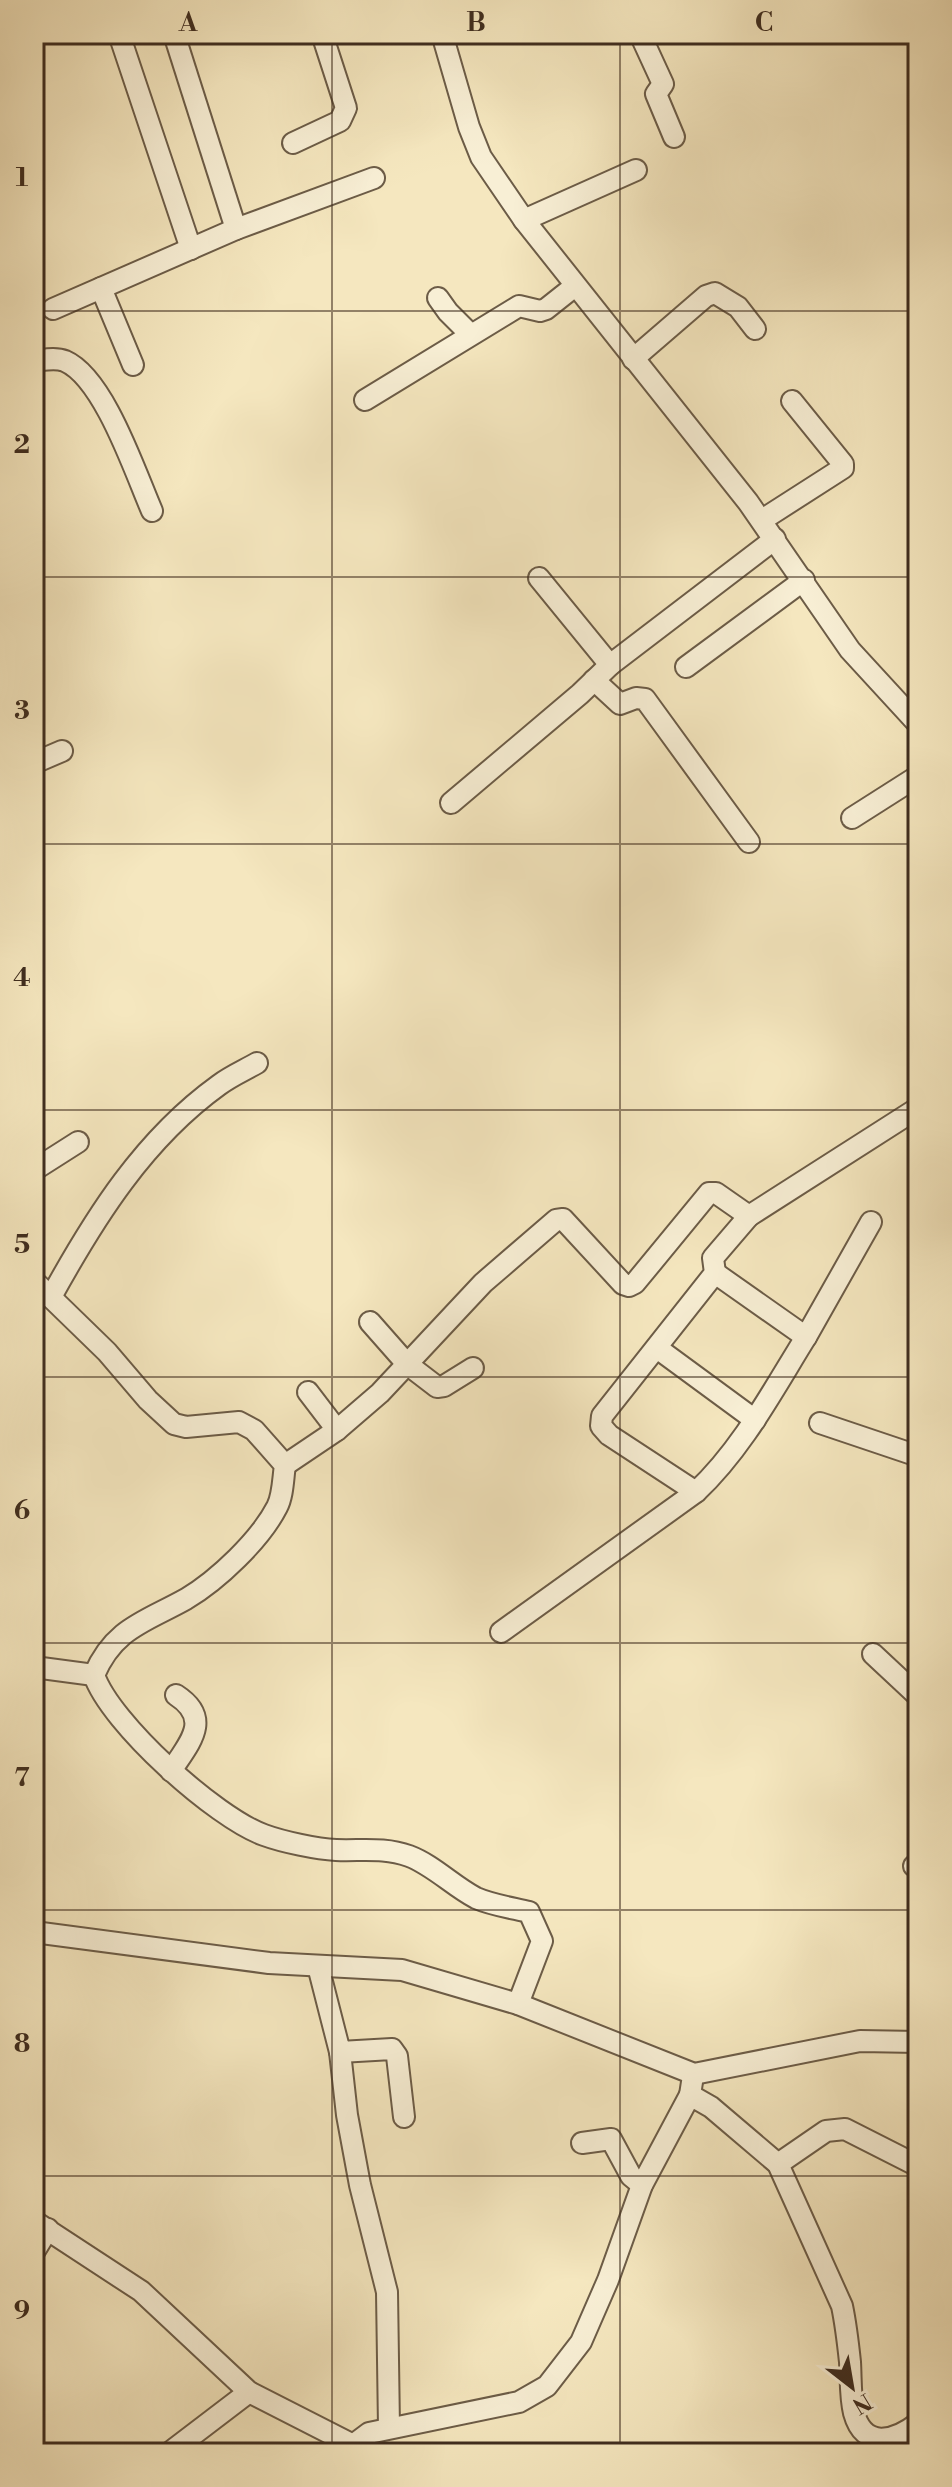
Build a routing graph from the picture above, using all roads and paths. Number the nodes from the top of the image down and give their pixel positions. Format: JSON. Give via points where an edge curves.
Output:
{"nodes":[{"id":1,"x":119,"y":34,"type":"edge"},
{"id":2,"x":174,"y":34,"type":"edge"},
{"id":3,"x":322,"y":34,"type":"edge"},
{"id":4,"x":442,"y":34,"type":"edge"},
{"id":5,"x":640,"y":34,"type":"edge"},
{"id":6,"x":674,"y":137,"type":"dead end"},
{"id":7,"x":293,"y":143,"type":"dead end"},
{"id":8,"x":636,"y":170,"type":"dead end"},
{"id":9,"x":374,"y":178,"type":"dead end"},
{"id":10,"x":524,"y":220,"type":"junction"},
{"id":11,"x":236,"y":229,"type":"junction"},
{"id":12,"x":191,"y":249,"type":"junction"},
{"id":13,"x":575,"y":286,"type":"junction"},
{"id":14,"x":101,"y":288,"type":"junction"},
{"id":15,"x":438,"y":298,"type":"dead end"},
{"id":16,"x":53,"y":309,"type":"dead end"},
{"id":17,"x":755,"y":329,"type":"dead end"},
{"id":18,"x":470,"y":334,"type":"junction"},
{"id":19,"x":633,"y":359,"type":"junction"},
{"id":20,"x":34,"y":361,"type":"edge"},
{"id":21,"x":133,"y":365,"type":"dead end"},
{"id":22,"x":365,"y":400,"type":"dead end"},
{"id":23,"x":792,"y":401,"type":"dead end"},
{"id":24,"x":152,"y":511,"type":"dead end"},
{"id":25,"x":762,"y":520,"type":"junction"},
{"id":26,"x":775,"y":539,"type":"junction"},
{"id":27,"x":539,"y":578,"type":"dead end"},
{"id":28,"x":804,"y":580,"type":"junction"},
{"id":29,"x":610,"y":665,"type":"junction"},
{"id":30,"x":686,"y":667,"type":"dead end"},
{"id":31,"x":594,"y":680,"type":"junction"},
{"id":32,"x":918,"y":724,"type":"edge"},
{"id":33,"x":62,"y":751,"type":"dead end"},
{"id":34,"x":34,"y":763,"type":"edge"},
{"id":35,"x":918,"y":776,"type":"edge"},
{"id":36,"x":451,"y":803,"type":"dead end"},
{"id":37,"x":852,"y":818,"type":"dead end"},
{"id":38,"x":749,"y":842,"type":"dead end"},
{"id":39,"x":257,"y":1063,"type":"dead end"},
{"id":40,"x":918,"y":1108,"type":"edge"},
{"id":41,"x":78,"y":1142,"type":"dead end"},
{"id":42,"x":34,"y":1170,"type":"edge"},
{"id":43,"x":749,"y":1216,"type":"junction"},
{"id":44,"x":871,"y":1222,"type":"dead end"},
{"id":45,"x":715,"y":1273,"type":"junction"},
{"id":46,"x":34,"y":1281,"type":"edge"},
{"id":47,"x":51,"y":1297,"type":"junction"},
{"id":48,"x":370,"y":1322,"type":"dead end"},
{"id":49,"x":806,"y":1337,"type":"junction"},
{"id":50,"x":657,"y":1348,"type":"junction"},
{"id":51,"x":407,"y":1364,"type":"junction"},
{"id":52,"x":473,"y":1368,"type":"dead end"},
{"id":53,"x":308,"y":1392,"type":"dead end"},
{"id":54,"x":755,"y":1420,"type":"junction"},
{"id":55,"x":820,"y":1423,"type":"dead end"},
{"id":56,"x":337,"y":1430,"type":"junction"},
{"id":57,"x":918,"y":1456,"type":"edge"},
{"id":58,"x":285,"y":1465,"type":"junction"},
{"id":59,"x":696,"y":1492,"type":"junction"},
{"id":60,"x":501,"y":1632,"type":"dead end"},
{"id":61,"x":873,"y":1654,"type":"dead end"},
{"id":62,"x":34,"y":1667,"type":"edge"},
{"id":63,"x":94,"y":1675,"type":"junction"},
{"id":64,"x":176,"y":1695,"type":"dead end"},
{"id":65,"x":918,"y":1696,"type":"edge"},
{"id":66,"x":171,"y":1771,"type":"junction"},
{"id":67,"x":34,"y":1932,"type":"edge"},
{"id":68,"x":318,"y":1966,"type":"junction"},
{"id":69,"x":518,"y":2004,"type":"junction"},
{"id":70,"x":918,"y":2042,"type":"edge"},
{"id":71,"x":340,"y":2052,"type":"junction"},
{"id":72,"x":694,"y":2074,"type":"junction"},
{"id":73,"x":690,"y":2095,"type":"junction"},
{"id":74,"x":404,"y":2117,"type":"dead end"},
{"id":75,"x":582,"y":2143,"type":"dead end"},
{"id":76,"x":778,"y":2164,"type":"junction"},
{"id":77,"x":918,"y":2166,"type":"edge"},
{"id":78,"x":642,"y":2185,"type":"junction"},
{"id":79,"x":41,"y":2225,"type":"edge"},
{"id":80,"x":34,"y":2252,"type":"edge"},
{"id":81,"x":249,"y":2392,"type":"junction"},
{"id":82,"x":918,"y":2423,"type":"edge"},
{"id":83,"x":389,"y":2428,"type":"junction"},
{"id":84,"x":352,"y":2449,"type":"edge"},
{"id":85,"x":169,"y":2453,"type":"edge"}],
"edges":[{"from":1,"to":12,"type":"street"},
{"from":2,"to":11,"type":"street"},
{"from":3,"to":7,"type":"street","via":[[346,108],[344,116]]},
{"from":4,"to":10,"type":"street","via":[[481,157]]},
{"from":5,"to":6,"type":"street","via":[[663,84],[656,94]]},
{"from":8,"to":10,"type":"street"},
{"from":9,"to":11,"type":"street"},
{"from":10,"to":13,"type":"street"},
{"from":11,"to":12,"type":"street"},
{"from":12,"to":14,"type":"street"},
{"from":13,"to":18,"type":"street","via":[[546,309],[519,306]]},
{"from":13,"to":19,"type":"street"},
{"from":14,"to":16,"type":"street"},
{"from":14,"to":21,"type":"street"},
{"from":15,"to":18,"type":"street"},
{"from":17,"to":19,"type":"street","via":[[738,307],[715,293]]},
{"from":18,"to":22,"type":"street"},
{"from":19,"to":25,"type":"street"},
{"from":20,"to":24,"type":"street","via":[[63,360],[96,389]]},
{"from":23,"to":25,"type":"street","via":[[843,468]]},
{"from":25,"to":26,"type":"street"},
{"from":26,"to":28,"type":"street"},
{"from":26,"to":29,"type":"street"},
{"from":27,"to":29,"type":"street"},
{"from":28,"to":30,"type":"street"},
{"from":28,"to":32,"type":"street","via":[[850,650]]},
{"from":29,"to":31,"type":"street"},
{"from":31,"to":36,"type":"street"},
{"from":31,"to":38,"type":"street","via":[[620,704],[645,699]]},
{"from":33,"to":34,"type":"street"},
{"from":35,"to":37,"type":"street"},
{"from":39,"to":47,"type":"street","via":[[220,1084],[123,1179]]},
{"from":40,"to":43,"type":"street"},
{"from":41,"to":42,"type":"street"},
{"from":43,"to":45,"type":"street","via":[[713,1258]]},
{"from":43,"to":51,"type":"street","via":[[709,1193],[629,1286],[559,1218],[483,1283]]},
{"from":44,"to":49,"type":"street"},
{"from":45,"to":49,"type":"street"},
{"from":45,"to":50,"type":"street"},
{"from":46,"to":47,"type":"street"},
{"from":47,"to":58,"type":"street","via":[[174,1424],[239,1422],[254,1430]]},
{"from":48,"to":51,"type":"street"},
{"from":49,"to":54,"type":"street"},
{"from":50,"to":54,"type":"street"},
{"from":50,"to":59,"type":"street","via":[[602,1416],[601,1426]]},
{"from":51,"to":52,"type":"street","via":[[437,1387]]},
{"from":51,"to":56,"type":"street"},
{"from":53,"to":56,"type":"street"},
{"from":54,"to":59,"type":"street"},
{"from":55,"to":57,"type":"street"},
{"from":56,"to":58,"type":"street"},
{"from":58,"to":63,"type":"street","via":[[278,1505],[250,1547],[191,1596],[118,1636]]},
{"from":59,"to":60,"type":"street"},
{"from":61,"to":65,"type":"street"},
{"from":62,"to":63,"type":"street"},
{"from":63,"to":66,"type":"street","via":[[99,1690]]},
{"from":64,"to":66,"type":"street","via":[[190,1704],[197,1723]]},
{"from":66,"to":69,"type":"street","via":[[263,1835],[334,1850],[375,1848],[410,1856],[478,1899],[529,1912],[542,1941]]},
{"from":67,"to":68,"type":"street"},
{"from":68,"to":69,"type":"street","via":[[402,1970]]},
{"from":68,"to":71,"type":"street"},
{"from":69,"to":72,"type":"street"},
{"from":70,"to":72,"type":"street","via":[[860,2041]]},
{"from":71,"to":74,"type":"street","via":[[392,2049]]},
{"from":71,"to":83,"type":"street","via":[[360,2185],[387,2292]]},
{"from":72,"to":73,"type":"street"},
{"from":73,"to":76,"type":"street"},
{"from":73,"to":78,"type":"street"},
{"from":75,"to":78,"type":"street","via":[[611,2139],[631,2176]]},
{"from":76,"to":77,"type":"street","via":[[834,2128]]},
{"from":76,"to":82,"type":"street","via":[[842,2306],[854,2414],[865,2433],[879,2440],[900,2437]]},
{"from":78,"to":83,"type":"street","via":[[581,2342],[547,2386],[519,2402]]},
{"from":79,"to":80,"type":"street"},
{"from":79,"to":81,"type":"street","via":[[141,2291]]},
{"from":81,"to":84,"type":"street"},
{"from":81,"to":85,"type":"street"},
{"from":83,"to":84,"type":"street","via":[[369,2433]]}]}
